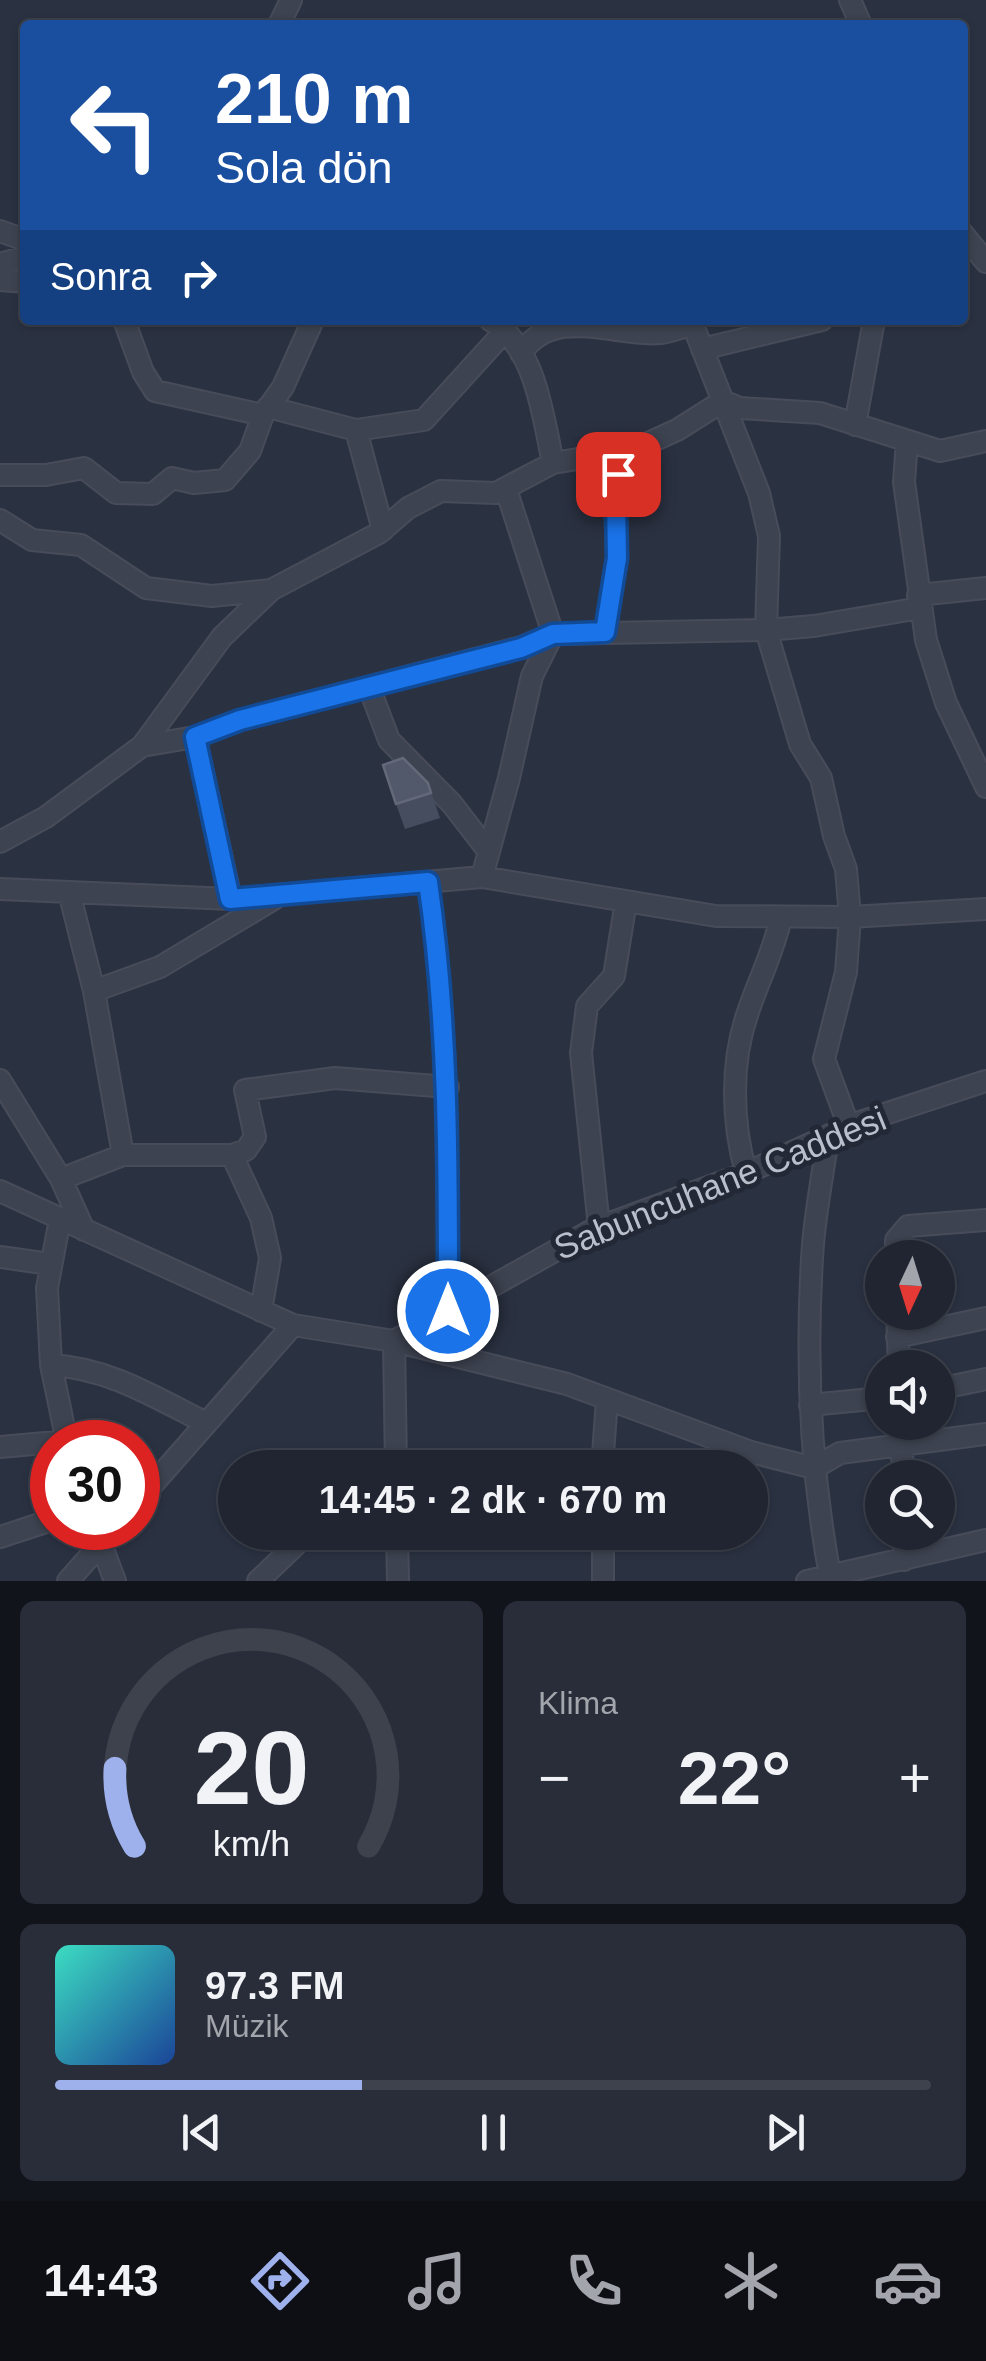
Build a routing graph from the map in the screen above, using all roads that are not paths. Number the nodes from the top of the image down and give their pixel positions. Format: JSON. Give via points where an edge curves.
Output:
{"nodes":[{"id":1,"x":968,"y":240,"type":"edge"},
{"id":2,"x":986,"y":262,"type":"edge"},
{"id":3,"x":126,"y":325,"type":"edge"},
{"id":4,"x":311,"y":325,"type":"edge"},
{"id":5,"x":682,"y":325,"type":"edge"},
{"id":6,"x":692,"y":325,"type":"edge"},
{"id":7,"x":801,"y":325,"type":"edge"},
{"id":8,"x":873,"y":325,"type":"edge"},
{"id":9,"x":497,"y":326,"type":"edge"},
{"id":10,"x":702,"y":349,"type":"junction"},
{"id":11,"x":522,"y":353,"type":"junction"},
{"id":12,"x":723,"y":401,"type":"junction"},
{"id":13,"x":266,"y":411,"type":"junction"},
{"id":14,"x":855,"y":425,"type":"junction"},
{"id":15,"x":356,"y":430,"type":"junction"},
{"id":16,"x":907,"y":441,"type":"junction"},
{"id":17,"x":986,"y":442,"type":"edge"},
{"id":18,"x":612,"y":454,"type":"junction"},
{"id":19,"x":553,"y":463,"type":"junction"},
{"id":20,"x":0,"y":475,"type":"edge"},
{"id":21,"x":506,"y":489,"type":"junction"},
{"id":22,"x":0,"y":520,"type":"edge"},
{"id":23,"x":384,"y":530,"type":"junction"},
{"id":24,"x":986,"y":588,"type":"edge"},
{"id":25,"x":271,"y":590,"type":"junction"},
{"id":26,"x":919,"y":601,"type":"junction"},
{"id":27,"x":766,"y":630,"type":"junction"},
{"id":28,"x":605,"y":632,"type":"junction"},
{"id":29,"x":553,"y":634,"type":"junction"},
{"id":30,"x":368,"y":687,"type":"junction"},
{"id":31,"x":195,"y":737,"type":"junction"},
{"id":32,"x":142,"y":746,"type":"junction"},
{"id":33,"x":986,"y":787,"type":"edge"},
{"id":34,"x":0,"y":842,"type":"edge"},
{"id":35,"x":489,"y":852,"type":"junction"},
{"id":36,"x":482,"y":877,"type":"junction"},
{"id":37,"x":428,"y":882,"type":"junction"},
{"id":38,"x":0,"y":888,"type":"edge"},
{"id":39,"x":69,"y":892,"type":"junction"},
{"id":40,"x":279,"y":896,"type":"junction"},
{"id":41,"x":230,"y":899,"type":"junction"},
{"id":42,"x":626,"y":901,"type":"junction"},
{"id":43,"x":986,"y":909,"type":"edge"},
{"id":44,"x":781,"y":917,"type":"junction"},
{"id":45,"x":850,"y":917,"type":"junction"},
{"id":46,"x":94,"y":991,"type":"junction"},
{"id":47,"x":0,"y":1080,"type":"edge"},
{"id":48,"x":986,"y":1081,"type":"edge"},
{"id":49,"x":448,"y":1087,"type":"junction"},
{"id":50,"x":849,"y":1127,"type":"junction"},
{"id":51,"x":828,"y":1137,"type":"junction"},
{"id":52,"x":123,"y":1155,"type":"junction"},
{"id":53,"x":232,"y":1155,"type":"junction"},
{"id":54,"x":746,"y":1173,"type":"junction"},
{"id":55,"x":61,"y":1180,"type":"junction"},
{"id":56,"x":0,"y":1191,"type":"edge"},
{"id":57,"x":60,"y":1219,"type":"junction"},
{"id":58,"x":986,"y":1220,"type":"edge"},
{"id":59,"x":598,"y":1227,"type":"junction"},
{"id":60,"x":84,"y":1230,"type":"junction"},
{"id":61,"x":896,"y":1240,"type":"edge"},
{"id":62,"x":0,"y":1257,"type":"edge"},
{"id":63,"x":50,"y":1264,"type":"junction"},
{"id":64,"x":261,"y":1311,"type":"junction"},
{"id":65,"x":448,"y":1311,"type":"junction"},
{"id":66,"x":986,"y":1318,"type":"edge"},
{"id":67,"x":293,"y":1326,"type":"junction"},
{"id":68,"x":897,"y":1330,"type":"edge"},
{"id":69,"x":897,"y":1336,"type":"junction"},
{"id":70,"x":394,"y":1340,"type":"junction"},
{"id":71,"x":897,"y":1350,"type":"edge"},
{"id":72,"x":51,"y":1365,"type":"junction"},
{"id":73,"x":986,"y":1379,"type":"edge"},
{"id":74,"x":955,"y":1385,"type":"edge"},
{"id":75,"x":608,"y":1399,"type":"junction"},
{"id":76,"x":865,"y":1400,"type":"edge"},
{"id":77,"x":810,"y":1406,"type":"junction"},
{"id":78,"x":62,"y":1420,"type":"edge"},
{"id":79,"x":206,"y":1423,"type":"junction"},
{"id":80,"x":955,"y":1434,"type":"edge"},
{"id":81,"x":986,"y":1434,"type":"edge"},
{"id":82,"x":880,"y":1440,"type":"edge"},
{"id":83,"x":30,"y":1445,"type":"edge"},
{"id":84,"x":0,"y":1447,"type":"edge"},
{"id":85,"x":396,"y":1450,"type":"edge"},
{"id":86,"x":604,"y":1450,"type":"edge"},
{"id":87,"x":814,"y":1468,"type":"junction"},
{"id":88,"x":160,"y":1476,"type":"edge"},
{"id":89,"x":30,"y":1527,"type":"edge"},
{"id":90,"x":0,"y":1537,"type":"edge"},
{"id":91,"x":986,"y":1540,"type":"edge"},
{"id":92,"x":91,"y":1550,"type":"edge"},
{"id":93,"x":108,"y":1550,"type":"edge"},
{"id":94,"x":290,"y":1550,"type":"edge"},
{"id":95,"x":397,"y":1550,"type":"edge"},
{"id":96,"x":603,"y":1550,"type":"edge"},
{"id":97,"x":904,"y":1550,"type":"edge"},
{"id":98,"x":904,"y":1560,"type":"junction"},
{"id":99,"x":831,"y":1578,"type":"edge"},
{"id":100,"x":68,"y":1581,"type":"edge"},
{"id":101,"x":115,"y":1581,"type":"edge"},
{"id":102,"x":258,"y":1581,"type":"edge"},
{"id":103,"x":398,"y":1581,"type":"edge"},
{"id":104,"x":603,"y":1581,"type":"edge"},
{"id":105,"x":807,"y":1581,"type":"edge"}],
"edges":[{"from":1,"to":2,"type":"street"},
{"from":3,"to":13,"type":"street","via":[[156,392]]},
{"from":4,"to":13,"type":"street"},
{"from":5,"to":11,"type":"street","via":[[659,333],[556,328]]},
{"from":6,"to":10,"type":"street"},
{"from":7,"to":10,"type":"street"},
{"from":8,"to":14,"type":"street"},
{"from":9,"to":11,"type":"street"},
{"from":9,"to":15,"type":"street","via":[[424,420]]},
{"from":10,"to":12,"type":"street"},
{"from":11,"to":19,"type":"street"},
{"from":12,"to":14,"type":"street","via":[[820,413]]},
{"from":12,"to":18,"type":"street","via":[[662,437]]},
{"from":12,"to":27,"type":"street","via":[[769,536]]},
{"from":13,"to":15,"type":"street"},
{"from":13,"to":20,"type":"street","via":[[250,451],[225,480],[172,478],[153,494],[116,493],[84,468]]},
{"from":14,"to":16,"type":"street"},
{"from":15,"to":23,"type":"street"},
{"from":16,"to":17,"type":"street","via":[[940,451]]},
{"from":16,"to":26,"type":"street","via":[[904,482]]},
{"from":18,"to":19,"type":"street"},
{"from":18,"to":28,"type":"street","via":[[623,494],[616,502],[617,558]]},
{"from":19,"to":21,"type":"street"},
{"from":21,"to":23,"type":"street","via":[[441,492]]},
{"from":21,"to":29,"type":"street"},
{"from":22,"to":25,"type":"street","via":[[32,540],[81,545],[146,588],[212,596]]},
{"from":23,"to":25,"type":"street"},
{"from":24,"to":26,"type":"street"},
{"from":25,"to":32,"type":"street","via":[[222,637]]},
{"from":26,"to":27,"type":"street","via":[[814,626]]},
{"from":26,"to":33,"type":"street","via":[[946,703]]},
{"from":27,"to":28,"type":"street"},
{"from":27,"to":45,"type":"street","via":[[800,744],[821,778],[846,869]]},
{"from":28,"to":29,"type":"street"},
{"from":29,"to":30,"type":"street"},
{"from":29,"to":35,"type":"street","via":[[532,676]]},
{"from":30,"to":31,"type":"street"},
{"from":30,"to":35,"type":"street","via":[[390,740]]},
{"from":31,"to":32,"type":"street"},
{"from":31,"to":41,"type":"street"},
{"from":32,"to":34,"type":"street","via":[[46,817]]},
{"from":35,"to":36,"type":"street"},
{"from":36,"to":37,"type":"street"},
{"from":36,"to":42,"type":"street"},
{"from":37,"to":40,"type":"street"},
{"from":37,"to":49,"type":"street"},
{"from":38,"to":39,"type":"street"},
{"from":39,"to":41,"type":"street"},
{"from":39,"to":46,"type":"street"},
{"from":40,"to":41,"type":"street"},
{"from":40,"to":46,"type":"street","via":[[160,968]]},
{"from":42,"to":44,"type":"street","via":[[716,916]]},
{"from":42,"to":59,"type":"street","via":[[614,976],[587,1006],[582,1054]]},
{"from":43,"to":45,"type":"street"},
{"from":44,"to":45,"type":"street"},
{"from":44,"to":54,"type":"street","via":[[734,1073]]},
{"from":45,"to":50,"type":"street","via":[[846,972],[824,1059]]},
{"from":46,"to":52,"type":"street"},
{"from":47,"to":55,"type":"street"},
{"from":48,"to":50,"type":"street","name":"Sabuncuhane Caddesi"},
{"from":49,"to":53,"type":"street","via":[[335,1078],[245,1090],[255,1137]]},
{"from":49,"to":65,"type":"street"},
{"from":50,"to":51,"type":"street","name":"Sabuncuhane Caddesi"},
{"from":51,"to":54,"type":"street","name":"Sabuncuhane Caddesi"},
{"from":51,"to":77,"type":"street","via":[[813,1244]]},
{"from":52,"to":53,"type":"street"},
{"from":52,"to":55,"type":"street"},
{"from":53,"to":64,"type":"street","via":[[261,1218],[270,1258]]},
{"from":54,"to":59,"type":"street","name":"Sabuncuhane Caddesi"},
{"from":55,"to":60,"type":"street"},
{"from":56,"to":57,"type":"street"},
{"from":57,"to":60,"type":"street"},
{"from":57,"to":63,"type":"street"},
{"from":58,"to":61,"type":"street","via":[[908,1226]]},
{"from":59,"to":65,"type":"street","name":"Sabuncuhane Caddesi"},
{"from":60,"to":64,"type":"street"},
{"from":62,"to":63,"type":"street"},
{"from":63,"to":72,"type":"street"},
{"from":64,"to":67,"type":"street"},
{"from":65,"to":70,"type":"street","name":"Sabuncuhane Caddesi"},
{"from":66,"to":69,"type":"street"},
{"from":67,"to":70,"type":"street"},
{"from":67,"to":79,"type":"street"},
{"from":68,"to":69,"type":"street"},
{"from":69,"to":71,"type":"street"},
{"from":70,"to":75,"type":"street"},
{"from":70,"to":85,"type":"street"},
{"from":72,"to":78,"type":"street"},
{"from":72,"to":79,"type":"street","via":[[114,1376]]},
{"from":73,"to":74,"type":"street"},
{"from":75,"to":86,"type":"street"},
{"from":75,"to":87,"type":"street"},
{"from":76,"to":77,"type":"street"},
{"from":77,"to":87,"type":"street"},
{"from":79,"to":88,"type":"street"},
{"from":80,"to":81,"type":"street"},
{"from":82,"to":87,"type":"street"},
{"from":83,"to":84,"type":"street"},
{"from":87,"to":99,"type":"street"},
{"from":89,"to":90,"type":"street"},
{"from":91,"to":98,"type":"street"},
{"from":92,"to":100,"type":"street"},
{"from":93,"to":101,"type":"street"},
{"from":94,"to":102,"type":"street"},
{"from":95,"to":103,"type":"street"},
{"from":96,"to":104,"type":"street"},
{"from":97,"to":98,"type":"street"},
{"from":98,"to":99,"type":"street"},
{"from":99,"to":105,"type":"street"}]}
